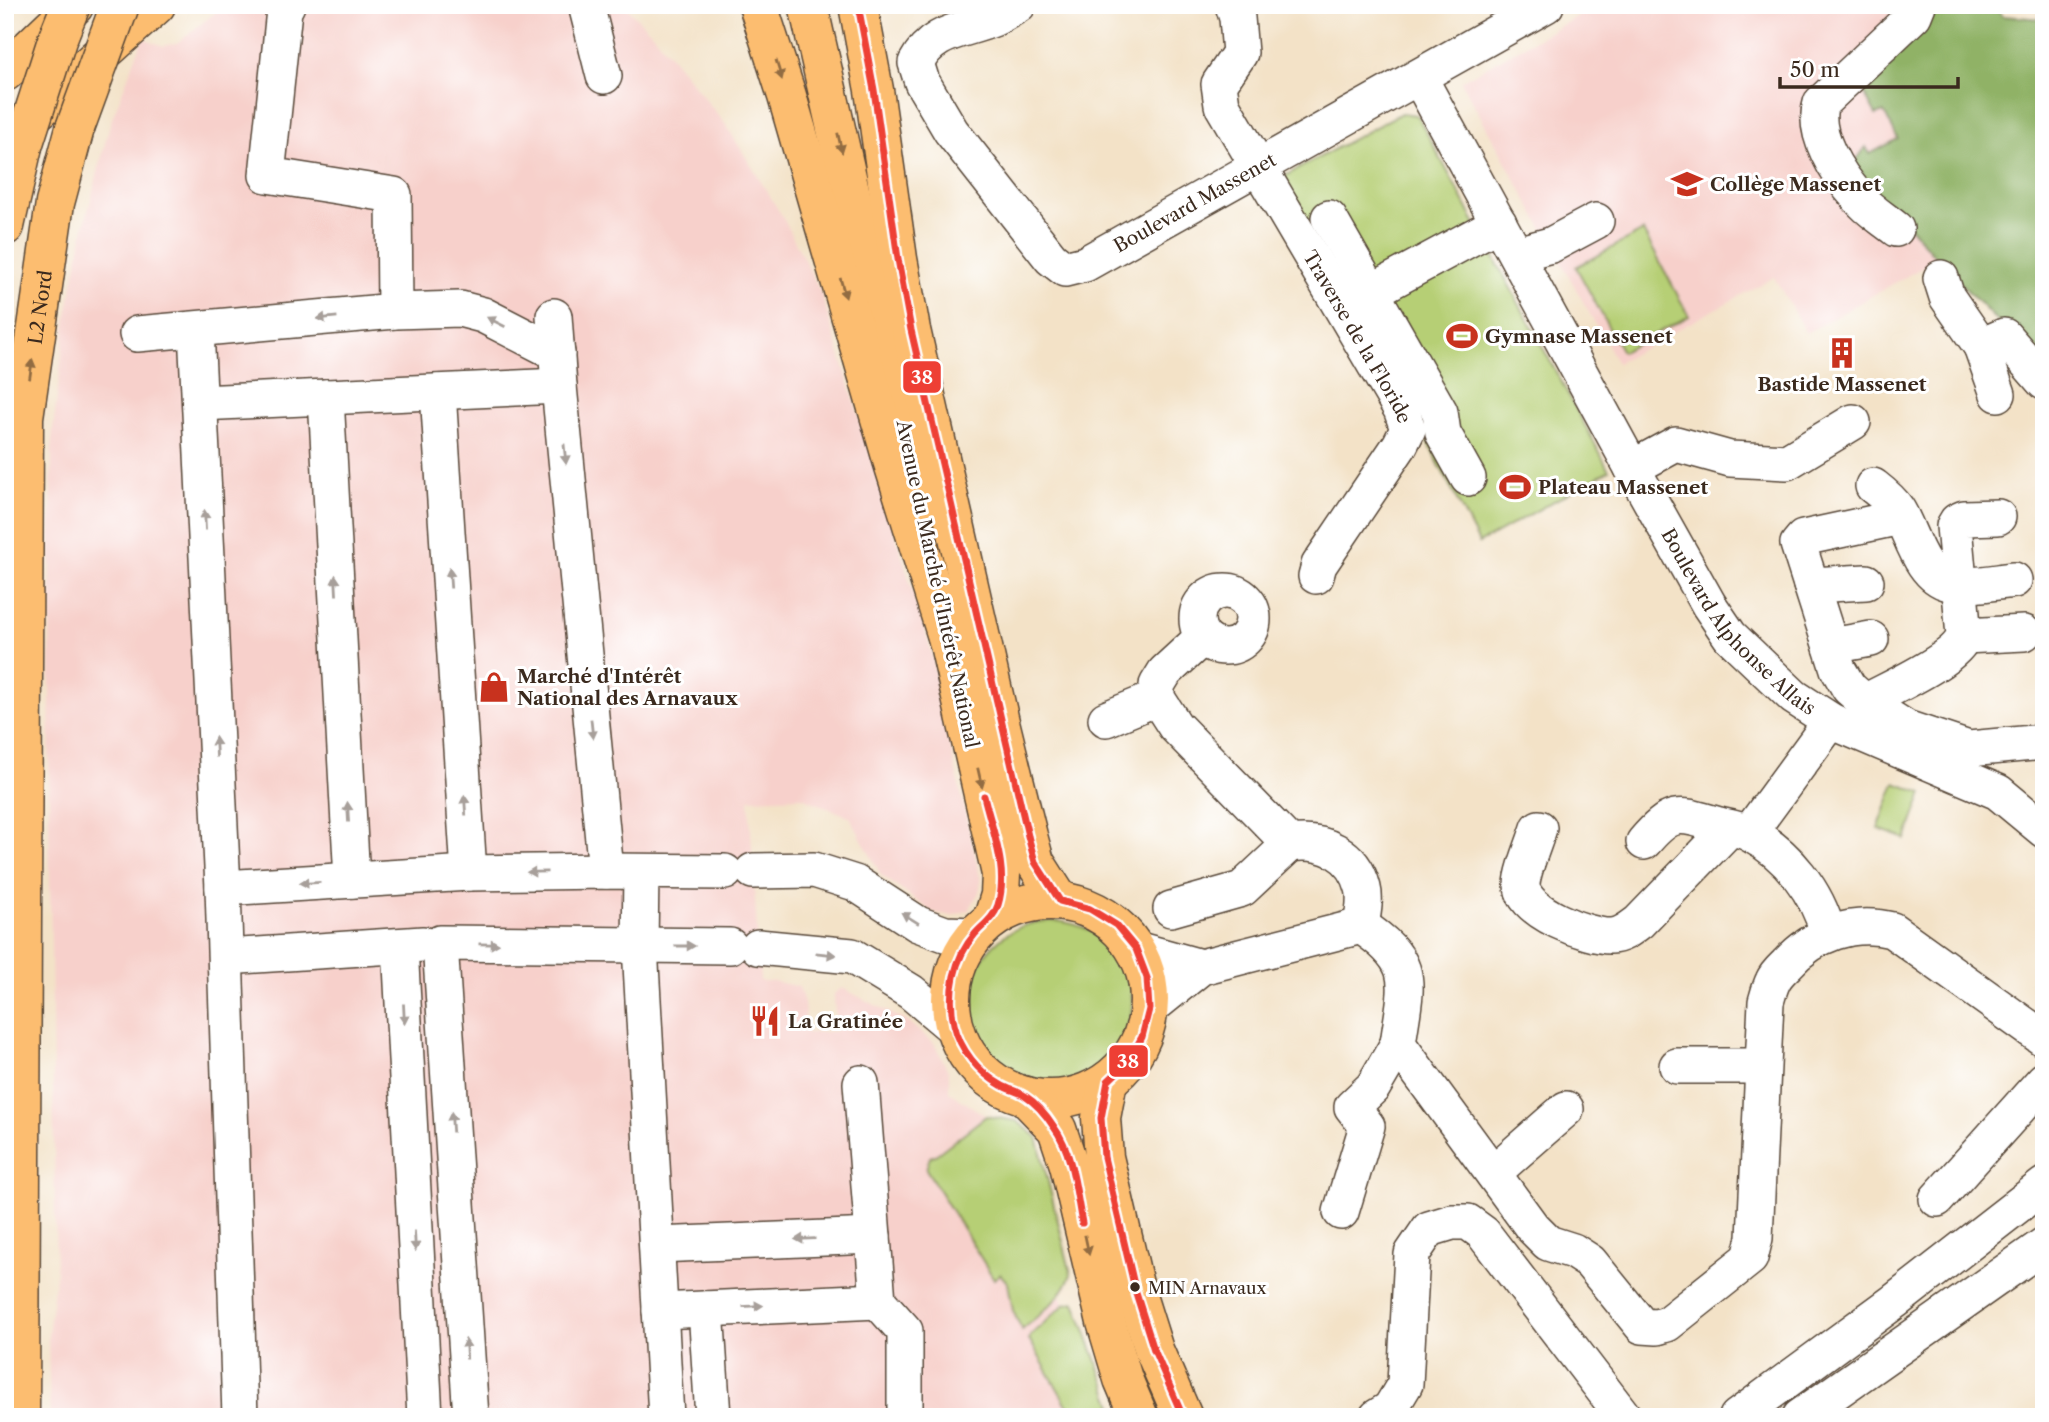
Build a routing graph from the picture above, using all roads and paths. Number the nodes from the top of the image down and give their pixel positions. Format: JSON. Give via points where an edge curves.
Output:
{"nodes":[{"id":1,"x":73,"y":5,"type":"edge"},
{"id":2,"x":120,"y":5,"type":"edge"},
{"id":3,"x":156,"y":5,"type":"edge"},
{"id":4,"x":287,"y":5,"type":"edge"},
{"id":5,"x":586,"y":5,"type":"edge"},
{"id":6,"x":758,"y":5,"type":"edge"},
{"id":7,"x":808,"y":5,"type":"edge"},
{"id":8,"x":858,"y":5,"type":"edge"},
{"id":9,"x":1017,"y":5,"type":"edge"},
{"id":10,"x":1233,"y":5,"type":"edge"},
{"id":11,"x":1546,"y":5,"type":"edge"},
{"id":12,"x":1917,"y":5,"type":"edge"},
{"id":13,"x":5,"y":72,"type":"edge"},
{"id":14,"x":604,"y":75,"type":"dead end"},
{"id":15,"x":1419,"y":77,"type":"junction"},
{"id":16,"x":14,"y":143,"type":"edge"},
{"id":17,"x":1260,"y":167,"type":"junction"},
{"id":18,"x":1329,"y":218,"type":"dead end"},
{"id":19,"x":1596,"y":221,"type":"dead end"},
{"id":20,"x":1499,"y":223,"type":"junction"},
{"id":21,"x":5,"y":226,"type":"edge"},
{"id":22,"x":1896,"y":229,"type":"dead end"},
{"id":23,"x":1516,"y":254,"type":"junction"},
{"id":24,"x":1941,"y":278,"type":"dead end"},
{"id":25,"x":1371,"y":292,"type":"junction"},
{"id":26,"x":395,"y":311,"type":"junction"},
{"id":27,"x":554,"y":316,"type":"dead end"},
{"id":28,"x":196,"y":330,"type":"junction"},
{"id":29,"x":137,"y":334,"type":"dead end"},
{"id":30,"x":1981,"y":346,"type":"junction"},
{"id":31,"x":558,"y":369,"type":"junction"},
{"id":32,"x":2044,"y":382,"type":"edge"},
{"id":33,"x":438,"y":392,"type":"junction"},
{"id":34,"x":1998,"y":394,"type":"dead end"},
{"id":35,"x":326,"y":397,"type":"junction"},
{"id":36,"x":200,"y":403,"type":"junction"},
{"id":37,"x":1853,"y":422,"type":"dead end"},
{"id":38,"x":1632,"y":468,"type":"junction"},
{"id":39,"x":1468,"y":478,"type":"dead end"},
{"id":40,"x":1873,"y":486,"type":"dead end"},
{"id":41,"x":1901,"y":517,"type":"junction"},
{"id":42,"x":1998,"y":517,"type":"dead end"},
{"id":43,"x":1316,"y":576,"type":"dead end"},
{"id":44,"x":2014,"y":580,"type":"dead end"},
{"id":45,"x":1866,"y":582,"type":"dead end"},
{"id":46,"x":1959,"y":584,"type":"junction"},
{"id":47,"x":1811,"y":585,"type":"junction"},
{"id":48,"x":2024,"y":633,"type":"dead end"},
{"id":49,"x":1964,"y":636,"type":"junction"},
{"id":50,"x":1203,"y":637,"type":"dead end"},
{"id":51,"x":1871,"y":639,"type":"dead end"},
{"id":52,"x":947,"y":640,"type":"junction"},
{"id":53,"x":1831,"y":646,"type":"junction"},
{"id":54,"x":1157,"y":698,"type":"junction"},
{"id":55,"x":1864,"y":702,"type":"junction"},
{"id":56,"x":1106,"y":719,"type":"dead end"},
{"id":57,"x":1831,"y":721,"type":"junction"},
{"id":58,"x":2044,"y":742,"type":"edge"},
{"id":59,"x":1539,"y":828,"type":"dead end"},
{"id":60,"x":1740,"y":830,"type":"junction"},
{"id":61,"x":2044,"y":830,"type":"edge"},
{"id":62,"x":1644,"y":842,"type":"dead end"},
{"id":63,"x":1290,"y":844,"type":"junction"},
{"id":64,"x":606,"y":871,"type":"junction"},
{"id":65,"x":469,"y":873,"type":"junction"},
{"id":66,"x":641,"y":873,"type":"junction"},
{"id":67,"x":352,"y":880,"type":"junction"},
{"id":68,"x":223,"y":888,"type":"junction"},
{"id":69,"x":1060,"y":901,"type":"junction"},
{"id":70,"x":1171,"y":909,"type":"dead end"},
{"id":71,"x":984,"y":926,"type":"junction"},
{"id":72,"x":1361,"y":926,"type":"junction"},
{"id":73,"x":1828,"y":933,"type":"junction"},
{"id":74,"x":440,"y":943,"type":"junction"},
{"id":75,"x":400,"y":946,"type":"junction"},
{"id":76,"x":640,"y":946,"type":"junction"},
{"id":77,"x":1136,"y":949,"type":"junction"},
{"id":78,"x":226,"y":957,"type":"junction"},
{"id":79,"x":1201,"y":967,"type":"junction"},
{"id":80,"x":1149,"y":1009,"type":"junction"},
{"id":81,"x":955,"y":1029,"type":"junction"},
{"id":82,"x":2044,"y":1039,"type":"edge"},
{"id":83,"x":1398,"y":1044,"type":"junction"},
{"id":84,"x":1677,"y":1066,"type":"dead end"},
{"id":85,"x":1762,"y":1066,"type":"junction"},
{"id":86,"x":2044,"y":1080,"type":"edge"},
{"id":87,"x":1108,"y":1081,"type":"junction"},
{"id":88,"x":861,"y":1083,"type":"dead end"},
{"id":89,"x":1025,"y":1096,"type":"junction"},
{"id":90,"x":1566,"y":1109,"type":"dead end"},
{"id":91,"x":1493,"y":1173,"type":"junction"},
{"id":92,"x":2044,"y":1185,"type":"edge"},
{"id":93,"x":1937,"y":1199,"type":"dead end"},
{"id":94,"x":1340,"y":1212,"type":"dead end"},
{"id":95,"x":873,"y":1236,"type":"junction"},
{"id":96,"x":657,"y":1245,"type":"junction"},
{"id":97,"x":2044,"y":1245,"type":"edge"},
{"id":98,"x":878,"y":1301,"type":"junction"},
{"id":99,"x":706,"y":1309,"type":"junction"},
{"id":100,"x":660,"y":1311,"type":"junction"},
{"id":101,"x":20,"y":1417,"type":"edge"},
{"id":102,"x":240,"y":1417,"type":"edge"},
{"id":103,"x":425,"y":1417,"type":"edge"},
{"id":104,"x":471,"y":1417,"type":"edge"},
{"id":105,"x":666,"y":1417,"type":"edge"},
{"id":106,"x":713,"y":1417,"type":"edge"},
{"id":107,"x":905,"y":1417,"type":"edge"},
{"id":108,"x":1139,"y":1417,"type":"edge"},
{"id":109,"x":1183,"y":1417,"type":"edge"},
{"id":110,"x":1377,"y":1417,"type":"edge"},
{"id":111,"x":1624,"y":1417,"type":"edge"},
{"id":112,"x":1737,"y":1417,"type":"edge"},
{"id":113,"x":1800,"y":1417,"type":"edge"}],
"edges":[{"from":1,"to":13,"type":"main road"},
{"from":1,"to":16,"type":"main road","bridge":true},
{"from":101,"to":2,"type":"main road","name":"L2 Nord","one_way":true,"bridge":true,"via":[[24,417],[55,203],[75,128]]},
{"from":3,"to":16,"type":"main road"},
{"from":4,"to":26,"type":"street","via":[[267,175],[394,195]]},
{"from":5,"to":14,"type":"street"},
{"from":6,"to":52,"type":"main road","one_way":true},
{"from":7,"to":52,"type":"main road","name":"Avenue du Marché d'Intérêt National","one_way":true,"via":[[911,455]]},
{"from":8,"to":69,"type":"main road","name":"Avenue du Marché d'Intérêt National","via":[[914,343],[1028,836],[1035,862]]},
{"from":9,"to":17,"type":"street","name":"Boulevard Massenet","via":[[996,19],[937,37],[923,48],[916,63],[951,131],[1051,258],[1065,269],[1084,264]]},
{"from":10,"to":17,"type":"street","via":[[1240,53],[1220,84],[1219,95]]},
{"from":11,"to":15,"type":"street","name":"Boulevard Massenet"},
{"from":12,"to":22,"type":"street","via":[[1914,15],[1821,103],[1817,116],[1840,175],[1859,200]]},
{"from":15,"to":17,"type":"street","name":"Boulevard Massenet"},
{"from":15,"to":20,"type":"street","name":"Boulevard Alphonse Allais"},
{"from":16,"to":21,"type":"main road"},
{"from":17,"to":43,"type":"street","name":"Traverse de la Floride","via":[[1401,409],[1408,429]]},
{"from":18,"to":25,"type":"street"},
{"from":19,"to":23,"type":"street","via":[[1551,245]]},
{"from":20,"to":23,"type":"street","name":"Boulevard Alphonse Allais"},
{"from":20,"to":25,"type":"street"},
{"from":23,"to":38,"type":"street","name":"Boulevard Alphonse Allais"},
{"from":24,"to":30,"type":"street","via":[[1948,297]]},
{"from":25,"to":39,"type":"street","via":[[1440,412],[1443,433]]},
{"from":26,"to":28,"type":"street","one_way":true},
{"from":31,"to":26,"type":"street","one_way":true,"via":[[483,315],[460,309]]},
{"from":27,"to":31,"type":"street"},
{"from":28,"to":29,"type":"street"},
{"from":28,"to":36,"type":"street"},
{"from":30,"to":32,"type":"street","via":[[2004,336]]},
{"from":30,"to":34,"type":"street"},
{"from":31,"to":33,"type":"street"},
{"from":31,"to":64,"type":"street","one_way":true},
{"from":33,"to":35,"type":"street"},
{"from":65,"to":33,"type":"street","one_way":true},
{"from":35,"to":36,"type":"street"},
{"from":67,"to":35,"type":"street","one_way":true},
{"from":68,"to":36,"type":"street","one_way":true},
{"from":37,"to":38,"type":"street","via":[[1787,462],[1730,459],[1676,444]]},
{"from":38,"to":57,"type":"street","name":"Boulevard Alphonse Allais","via":[[1730,636],[1794,697]]},
{"from":40,"to":41,"type":"street"},
{"from":41,"to":46,"type":"street","via":[[1918,554],[1935,576]]},
{"from":41,"to":47,"type":"street","via":[[1802,538],[1798,544]]},
{"from":42,"to":46,"type":"street","via":[[1964,518],[1954,526]]},
{"from":44,"to":46,"type":"street"},
{"from":45,"to":47,"type":"street"},
{"from":46,"to":49,"type":"street"},
{"from":47,"to":53,"type":"street"},
{"from":48,"to":49,"type":"street"},
{"from":49,"to":55,"type":"street","via":[[1953,652]]},
{"from":50,"to":54,"type":"street","via":[[1165,672],[1157,685]]},
{"from":51,"to":53,"type":"street"},
{"from":52,"to":71,"type":"main road","name":"Avenue du Marché d'Intérêt National","one_way":true,"via":[[1001,874],[1000,895]]},
{"from":53,"to":55,"type":"street","via":[[1849,688]]},
{"from":54,"to":56,"type":"street"},
{"from":54,"to":63,"type":"street","via":[[1175,726]]},
{"from":55,"to":58,"type":"street","via":[[1906,728],[1969,749]]},
{"from":57,"to":60,"type":"street"},
{"from":57,"to":61,"type":"street","name":"Boulevard Alphonse Allais","via":[[1998,792]]},
{"from":59,"to":60,"type":"street","via":[[1522,884],[1524,895],[1553,919],[1614,937],[1639,922]]},
{"from":60,"to":62,"type":"street","via":[[1684,814],[1665,821]]},
{"from":60,"to":73,"type":"street","via":[[1770,847],[1804,880],[1822,910]]},
{"from":63,"to":70,"type":"street","via":[[1242,889]]},
{"from":63,"to":72,"type":"street","via":[[1306,841],[1344,856],[1364,890]]},
{"from":64,"to":65,"type":"street","one_way":true},
{"from":64,"to":66,"type":"street"},
{"from":65,"to":67,"type":"street"},
{"from":71,"to":66,"type":"street","one_way":true,"via":[[945,934],[918,924],[855,883],[814,870]]},
{"from":66,"to":76,"type":"street"},
{"from":67,"to":68,"type":"street","one_way":true},
{"from":68,"to":78,"type":"street"},
{"from":69,"to":71,"type":"main road","via":[[1025,904]]},
{"from":69,"to":77,"type":"main road","via":[[1090,909],[1116,926]]},
{"from":71,"to":81,"type":"main road","via":[[961,956],[953,980]]},
{"from":72,"to":79,"type":"street"},
{"from":72,"to":83,"type":"street","via":[[1401,961],[1407,980]]},
{"from":73,"to":82,"type":"street","via":[[1873,925],[1892,930]]},
{"from":73,"to":85,"type":"street","via":[[1791,959],[1774,978],[1766,1002]]},
{"from":74,"to":75,"type":"street"},
{"from":74,"to":76,"type":"street","one_way":true},
{"from":104,"to":74,"type":"street","one_way":true},
{"from":75,"to":78,"type":"street"},
{"from":75,"to":103,"type":"street","one_way":true},
{"from":76,"to":81,"type":"street","one_way":true,"via":[[744,946],[852,956],[911,992]]},
{"from":76,"to":96,"type":"street"},
{"from":77,"to":79,"type":"street"},
{"from":77,"to":80,"type":"main road","via":[[1147,978]]},
{"from":78,"to":102,"type":"street"},
{"from":79,"to":80,"type":"street"},
{"from":80,"to":87,"type":"main road","via":[[1142,1037],[1128,1062]]},
{"from":81,"to":89,"type":"main road","via":[[980,1070]]},
{"from":83,"to":91,"type":"street"},
{"from":83,"to":94,"type":"street","via":[[1373,1087],[1352,1107],[1367,1126]]},
{"from":84,"to":85,"type":"street"},
{"from":85,"to":91,"type":"street","via":[[1755,1238],[1750,1258],[1667,1324],[1642,1325],[1590,1262],[1548,1242],[1532,1227]]},
{"from":86,"to":93,"type":"street"},
{"from":87,"to":89,"type":"main road","via":[[1082,1094],[1054,1099]]},
{"from":87,"to":109,"type":"main road","via":[[1101,1118],[1104,1157],[1136,1293]]},
{"from":88,"to":95,"type":"street"},
{"from":89,"to":108,"type":"main road","one_way":true,"via":[[1057,1129],[1105,1322]]},
{"from":90,"to":91,"type":"street"},
{"from":92,"to":112,"type":"street"},
{"from":95,"to":96,"type":"street","one_way":true},
{"from":95,"to":98,"type":"street"},
{"from":96,"to":100,"type":"street"},
{"from":97,"to":113,"type":"street"},
{"from":99,"to":98,"type":"street","one_way":true},
{"from":98,"to":107,"type":"street","via":[[905,1331]]},
{"from":99,"to":100,"type":"street"},
{"from":99,"to":106,"type":"street"},
{"from":100,"to":105,"type":"street"},
{"from":110,"to":111,"type":"street","via":[[1390,1409],[1405,1384],[1412,1254],[1429,1229],[1452,1222],[1468,1222],[1483,1233]]}]}
